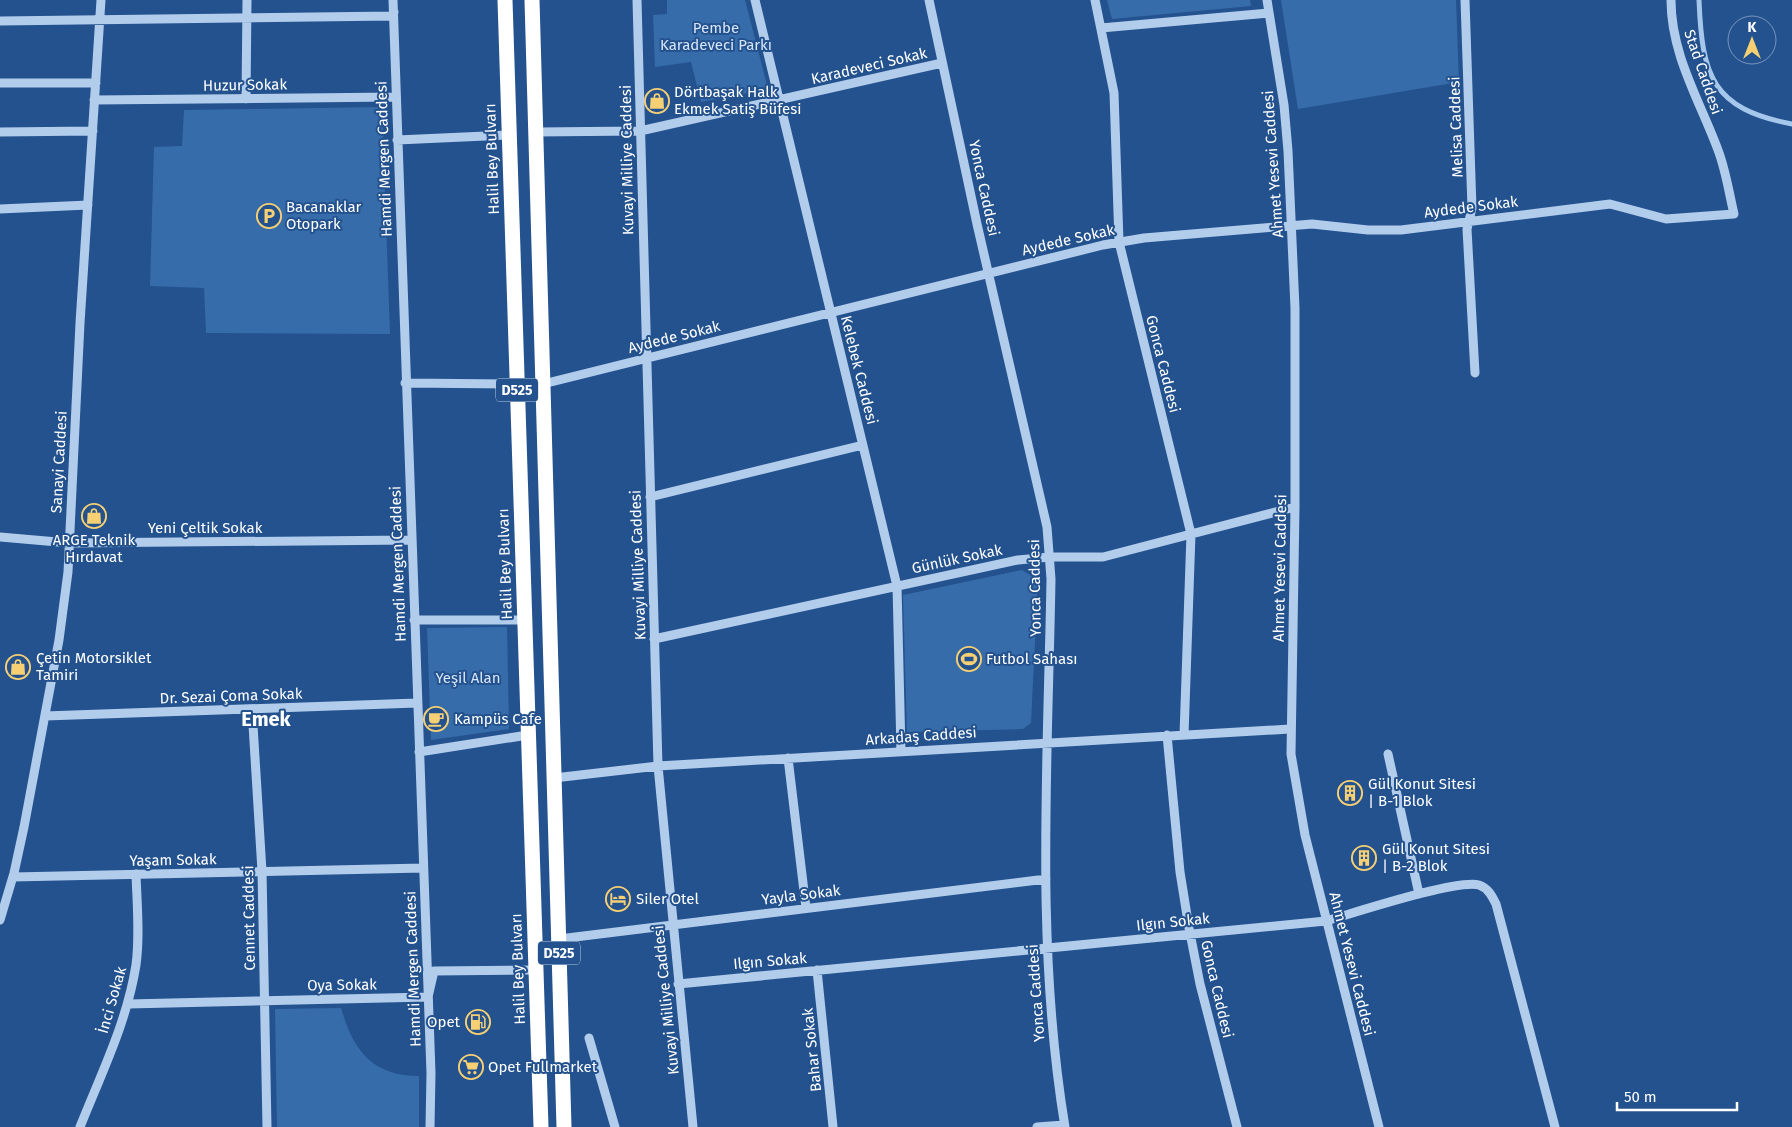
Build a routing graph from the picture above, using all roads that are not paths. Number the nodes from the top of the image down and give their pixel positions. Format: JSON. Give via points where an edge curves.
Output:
{"nodes":[{"id":1,"x":101,"y":0,"type":"edge"},
{"id":2,"x":247,"y":0,"type":"edge"},
{"id":3,"x":395,"y":0,"type":"edge"},
{"id":4,"x":505,"y":0,"type":"edge"},
{"id":5,"x":532,"y":0,"type":"edge"},
{"id":6,"x":637,"y":0,"type":"edge"},
{"id":7,"x":755,"y":0,"type":"edge"},
{"id":8,"x":929,"y":0,"type":"edge"},
{"id":9,"x":1095,"y":0,"type":"edge"},
{"id":10,"x":1267,"y":0,"type":"edge"},
{"id":11,"x":1465,"y":0,"type":"edge"},
{"id":12,"x":1671,"y":0,"type":"edge"},
{"id":13,"x":1269,"y":13,"type":"junction"},
{"id":14,"x":393,"y":16,"type":"junction"},
{"id":15,"x":246,"y":18,"type":"junction"},
{"id":16,"x":100,"y":20,"type":"junction"},
{"id":17,"x":0,"y":21,"type":"edge"},
{"id":18,"x":1101,"y":28,"type":"junction"},
{"id":19,"x":942,"y":63,"type":"junction"},
{"id":20,"x":0,"y":83,"type":"edge"},
{"id":21,"x":96,"y":83,"type":"junction"},
{"id":22,"x":395,"y":97,"type":"junction"},
{"id":23,"x":246,"y":99,"type":"junction"},
{"id":24,"x":94,"y":100,"type":"junction"},
{"id":25,"x":779,"y":101,"type":"junction"},
{"id":26,"x":92,"y":131,"type":"junction"},
{"id":27,"x":640,"y":131,"type":"junction"},
{"id":28,"x":0,"y":132,"type":"edge"},
{"id":29,"x":536,"y":132,"type":"junction"},
{"id":30,"x":508,"y":135,"type":"junction"},
{"id":31,"x":397,"y":140,"type":"junction"},
{"id":32,"x":1610,"y":204,"type":"joint"},
{"id":33,"x":88,"y":206,"type":"junction"},
{"id":34,"x":0,"y":209,"type":"edge"},
{"id":35,"x":1469,"y":222,"type":"junction"},
{"id":36,"x":1292,"y":225,"type":"junction"},
{"id":37,"x":1119,"y":242,"type":"junction"},
{"id":38,"x":989,"y":274,"type":"junction"},
{"id":39,"x":831,"y":313,"type":"junction"},
{"id":40,"x":645,"y":359,"type":"junction"},
{"id":41,"x":1475,"y":373,"type":"dead end"},
{"id":42,"x":406,"y":383,"type":"junction"},
{"id":43,"x":516,"y":384,"type":"junction"},
{"id":44,"x":543,"y":384,"type":"junction"},
{"id":45,"x":863,"y":445,"type":"junction"},
{"id":46,"x":650,"y":497,"type":"junction"},
{"id":47,"x":1295,"y":507,"type":"junction"},
{"id":48,"x":1191,"y":534,"type":"junction"},
{"id":49,"x":0,"y":537,"type":"edge"},
{"id":50,"x":411,"y":540,"type":"junction"},
{"id":51,"x":69,"y":542,"type":"junction"},
{"id":52,"x":1050,"y":557,"type":"junction"},
{"id":53,"x":897,"y":586,"type":"junction"},
{"id":54,"x":414,"y":620,"type":"junction"},
{"id":55,"x":524,"y":620,"type":"junction"},
{"id":56,"x":654,"y":639,"type":"junction"},
{"id":57,"x":417,"y":703,"type":"junction"},
{"id":58,"x":252,"y":708,"type":"junction"},
{"id":59,"x":45,"y":716,"type":"junction"},
{"id":60,"x":1290,"y":728,"type":"junction"},
{"id":61,"x":528,"y":735,"type":"junction"},
{"id":62,"x":1167,"y":735,"type":"junction"},
{"id":63,"x":1184,"y":735,"type":"junction"},
{"id":64,"x":1049,"y":741,"type":"junction"},
{"id":65,"x":901,"y":751,"type":"junction"},
{"id":66,"x":419,"y":752,"type":"junction"},
{"id":67,"x":1388,"y":754,"type":"dead end"},
{"id":68,"x":788,"y":758,"type":"junction"},
{"id":69,"x":658,"y":766,"type":"junction"},
{"id":70,"x":554,"y":778,"type":"junction"},
{"id":71,"x":423,"y":868,"type":"junction"},
{"id":72,"x":262,"y":871,"type":"junction"},
{"id":73,"x":136,"y":874,"type":"junction"},
{"id":74,"x":13,"y":877,"type":"junction"},
{"id":75,"x":1046,"y":879,"type":"junction"},
{"id":76,"x":1420,"y":894,"type":"junction"},
{"id":77,"x":806,"y":908,"type":"junction"},
{"id":78,"x":0,"y":920,"type":"edge"},
{"id":79,"x":1326,"y":921,"type":"junction"},
{"id":80,"x":672,"y":925,"type":"junction"},
{"id":81,"x":1191,"y":934,"type":"junction"},
{"id":82,"x":559,"y":939,"type":"junction"},
{"id":83,"x":1046,"y":948,"type":"junction"},
{"id":84,"x":536,"y":970,"type":"junction"},
{"id":85,"x":817,"y":970,"type":"junction"},
{"id":86,"x":678,"y":984,"type":"junction"},
{"id":87,"x":428,"y":997,"type":"junction"},
{"id":88,"x":264,"y":1001,"type":"junction"},
{"id":89,"x":128,"y":1004,"type":"junction"},
{"id":90,"x":589,"y":1038,"type":"dead end"},
{"id":91,"x":1064,"y":1126,"type":"edge"},
{"id":92,"x":80,"y":1127,"type":"edge"},
{"id":93,"x":266,"y":1127,"type":"edge"},
{"id":94,"x":430,"y":1127,"type":"edge"},
{"id":95,"x":541,"y":1127,"type":"edge"},
{"id":96,"x":564,"y":1127,"type":"edge"},
{"id":97,"x":615,"y":1127,"type":"edge"},
{"id":98,"x":693,"y":1127,"type":"edge"},
{"id":99,"x":833,"y":1127,"type":"edge"},
{"id":100,"x":1037,"y":1127,"type":"edge"},
{"id":101,"x":1237,"y":1127,"type":"edge"},
{"id":102,"x":1379,"y":1127,"type":"edge"},
{"id":103,"x":1555,"y":1127,"type":"edge"}],
"edges":[{"from":1,"to":16,"type":"street","name":"Sanayi Caddesi"},
{"from":2,"to":15,"type":"street"},
{"from":3,"to":14,"type":"street","name":"Hamdi Mergen Caddesi"},
{"from":4,"to":30,"type":"highway","name":"Halil Bey Bulvarı","number":"D525"},
{"from":5,"to":29,"type":"highway","number":"D525"},
{"from":6,"to":27,"type":"street","name":"Kuvayi Milliye Caddesi"},
{"from":7,"to":25,"type":"street","name":"Kelebek Caddesi"},
{"from":8,"to":19,"type":"street","name":"Yonca Caddesi"},
{"from":9,"to":18,"type":"street","name":"Gonca Caddesi"},
{"from":10,"to":13,"type":"street","name":"Ahmet Yesevi Caddesi"},
{"from":11,"to":35,"type":"street","name":"Melisa Caddesi","via":[[1472,208]]},
{"from":12,"to":32,"type":"street","name":"Stad Caddesi","via":[[1674,35],[1682,63],[1718,151],[1734,214],[1666,219]]},
{"from":13,"to":18,"type":"street"},
{"from":13,"to":36,"type":"street","name":"Ahmet Yesevi Caddesi","via":[[1284,105]]},
{"from":14,"to":15,"type":"street"},
{"from":14,"to":22,"type":"street","name":"Hamdi Mergen Caddesi"},
{"from":15,"to":16,"type":"street"},
{"from":15,"to":23,"type":"street"},
{"from":16,"to":17,"type":"street"},
{"from":16,"to":21,"type":"street","name":"Sanayi Caddesi"},
{"from":18,"to":37,"type":"street","name":"Gonca Caddesi","via":[[1114,93]]},
{"from":19,"to":25,"type":"street","name":"Karadeveci Sokak"},
{"from":19,"to":38,"type":"street","name":"Yonca Caddesi"},
{"from":20,"to":21,"type":"street"},
{"from":21,"to":24,"type":"street","name":"Sanayi Caddesi"},
{"from":22,"to":23,"type":"street","name":"Huzur Sokak"},
{"from":22,"to":31,"type":"street","name":"Hamdi Mergen Caddesi"},
{"from":23,"to":24,"type":"street","name":"Huzur Sokak"},
{"from":24,"to":26,"type":"street","name":"Sanayi Caddesi"},
{"from":25,"to":27,"type":"street","name":"Karadeveci Sokak"},
{"from":25,"to":39,"type":"street","name":"Kelebek Caddesi"},
{"from":26,"to":28,"type":"street"},
{"from":26,"to":33,"type":"street","name":"Sanayi Caddesi"},
{"from":27,"to":29,"type":"street","name":"Karadeveci Sokak"},
{"from":27,"to":40,"type":"street","name":"Kuvayi Milliye Caddesi"},
{"from":29,"to":44,"type":"highway","number":"D525"},
{"from":30,"to":31,"type":"street"},
{"from":30,"to":43,"type":"highway","name":"Halil Bey Bulvarı","number":"D525"},
{"from":31,"to":42,"type":"street","name":"Hamdi Mergen Caddesi"},
{"from":32,"to":35,"type":"street","name":"Aydede Sokak"},
{"from":33,"to":34,"type":"street"},
{"from":33,"to":51,"type":"street","name":"Sanayi Caddesi"},
{"from":35,"to":36,"type":"street","name":"Aydede Sokak","via":[[1384,231],[1327,224]]},
{"from":35,"to":41,"type":"street","name":"Melisa Caddesi"},
{"from":36,"to":37,"type":"street","name":"Aydede Sokak"},
{"from":36,"to":47,"type":"street","name":"Ahmet Yesevi Caddesi"},
{"from":37,"to":38,"type":"street","name":"Aydede Sokak"},
{"from":37,"to":48,"type":"street","name":"Gonca Caddesi"},
{"from":38,"to":39,"type":"street","name":"Aydede Sokak"},
{"from":38,"to":52,"type":"street","name":"Yonca Caddesi","via":[[1040,494]]},
{"from":39,"to":40,"type":"street","name":"Aydede Sokak"},
{"from":39,"to":45,"type":"street","name":"Kelebek Caddesi"},
{"from":40,"to":44,"type":"street","name":"Aydede Sokak"},
{"from":40,"to":46,"type":"street","name":"Kuvayi Milliye Caddesi"},
{"from":42,"to":43,"type":"street"},
{"from":42,"to":50,"type":"street","name":"Hamdi Mergen Caddesi"},
{"from":43,"to":55,"type":"highway","name":"Halil Bey Bulvarı","number":"D525"},
{"from":44,"to":70,"type":"highway","number":"D525"},
{"from":45,"to":46,"type":"street"},
{"from":45,"to":53,"type":"street","name":"Kelebek Caddesi"},
{"from":46,"to":56,"type":"street","name":"Kuvayi Milliye Caddesi"},
{"from":47,"to":48,"type":"street","name":"Günlük Sokak"},
{"from":47,"to":60,"type":"street","name":"Ahmet Yesevi Caddesi"},
{"from":48,"to":52,"type":"street","name":"Günlük Sokak","via":[[1103,558]]},
{"from":48,"to":63,"type":"street","name":"Gonca Caddesi"},
{"from":49,"to":51,"type":"street","name":"Yeni Çeltik Sokak"},
{"from":50,"to":51,"type":"street","name":"Yeni Çeltik Sokak"},
{"from":50,"to":54,"type":"street","name":"Hamdi Mergen Caddesi"},
{"from":51,"to":59,"type":"street","name":"Sanayi Caddesi","via":[[64,608]]},
{"from":52,"to":53,"type":"street","name":"Günlük Sokak","via":[[1018,560]]},
{"from":52,"to":64,"type":"street","name":"Yonca Caddesi"},
{"from":53,"to":56,"type":"street","name":"Günlük Sokak"},
{"from":53,"to":65,"type":"street","name":"Kelebek Caddesi"},
{"from":54,"to":55,"type":"street"},
{"from":54,"to":57,"type":"street","name":"Hamdi Mergen Caddesi"},
{"from":55,"to":61,"type":"highway","name":"Halil Bey Bulvarı","number":"D525"},
{"from":56,"to":69,"type":"street","name":"Kuvayi Milliye Caddesi"},
{"from":57,"to":58,"type":"street","name":"Dr. Sezai Çoma Sokak"},
{"from":57,"to":66,"type":"street","name":"Hamdi Mergen Caddesi"},
{"from":58,"to":59,"type":"street","name":"Dr. Sezai Çoma Sokak"},
{"from":58,"to":72,"type":"street","name":"Cennet Caddesi"},
{"from":59,"to":74,"type":"street","name":"Sanayi Caddesi"},
{"from":60,"to":63,"type":"street","name":"Arkadaş Caddesi"},
{"from":60,"to":79,"type":"street","name":"Ahmet Yesevi Caddesi","via":[[1299,800]]},
{"from":61,"to":66,"type":"street"},
{"from":61,"to":84,"type":"highway","name":"Halil Bey Bulvarı","number":"D525"},
{"from":62,"to":63,"type":"street","name":"Arkadaş Caddesi"},
{"from":62,"to":64,"type":"street","name":"Arkadaş Caddesi"},
{"from":62,"to":81,"type":"street","name":"Gonca Caddesi","via":[[1180,872]]},
{"from":64,"to":65,"type":"street","name":"Arkadaş Caddesi"},
{"from":64,"to":75,"type":"street","name":"Yonca Caddesi"},
{"from":65,"to":68,"type":"street","name":"Arkadaş Caddesi"},
{"from":66,"to":71,"type":"street","name":"Hamdi Mergen Caddesi"},
{"from":67,"to":76,"type":"street"},
{"from":68,"to":69,"type":"street","name":"Arkadaş Caddesi"},
{"from":68,"to":77,"type":"street"},
{"from":69,"to":70,"type":"street","name":"Arkadaş Caddesi"},
{"from":69,"to":80,"type":"street","name":"Kuvayi Milliye Caddesi"},
{"from":70,"to":82,"type":"highway","number":"D525"},
{"from":71,"to":72,"type":"street","name":"Yaşam Sokak"},
{"from":71,"to":87,"type":"street","name":"Hamdi Mergen Caddesi"},
{"from":72,"to":73,"type":"street","name":"Yaşam Sokak"},
{"from":72,"to":88,"type":"street","name":"Cennet Caddesi"},
{"from":73,"to":74,"type":"street","name":"Yaşam Sokak"},
{"from":73,"to":89,"type":"street","name":"İnci Sokak","via":[[138,948]]},
{"from":74,"to":78,"type":"street","name":"Sanayi Caddesi"},
{"from":75,"to":77,"type":"street","name":"Yayla Sokak"},
{"from":75,"to":83,"type":"street","name":"Yonca Caddesi"},
{"from":76,"to":79,"type":"street","name":"Ilgın Sokak"},
{"from":76,"to":103,"type":"street","name":"Ilgın Sokak","via":[[1470,884],[1478,885],[1492,895]]},
{"from":77,"to":80,"type":"street","name":"Yayla Sokak"},
{"from":79,"to":81,"type":"street","name":"Ilgın Sokak"},
{"from":79,"to":102,"type":"street","name":"Ahmet Yesevi Caddesi"},
{"from":80,"to":82,"type":"street","name":"Yayla Sokak"},
{"from":80,"to":86,"type":"street","name":"Kuvayi Milliye Caddesi"},
{"from":81,"to":83,"type":"street","name":"Ilgın Sokak"},
{"from":81,"to":101,"type":"street","name":"Gonca Caddesi","via":[[1200,984]]},
{"from":82,"to":96,"type":"highway","number":"D525"},
{"from":83,"to":85,"type":"street","name":"Ilgın Sokak"},
{"from":83,"to":91,"type":"street","name":"Yonca Caddesi","via":[[1053,1046]]},
{"from":84,"to":87,"type":"street","via":[[434,971]]},
{"from":84,"to":95,"type":"highway","name":"Halil Bey Bulvarı","number":"D525"},
{"from":85,"to":86,"type":"street","name":"Ilgın Sokak"},
{"from":85,"to":99,"type":"street","name":"Bahar Sokak"},
{"from":86,"to":98,"type":"street","name":"Kuvayi Milliye Caddesi"},
{"from":87,"to":88,"type":"street","name":"Oya Sokak"},
{"from":87,"to":94,"type":"street","name":"Hamdi Mergen Caddesi"},
{"from":88,"to":89,"type":"street","name":"Oya Sokak"},
{"from":88,"to":93,"type":"street","name":"Cennet Caddesi"},
{"from":89,"to":92,"type":"street","name":"İnci Sokak"},
{"from":90,"to":97,"type":"street"},
{"from":91,"to":100,"type":"street"}]}
